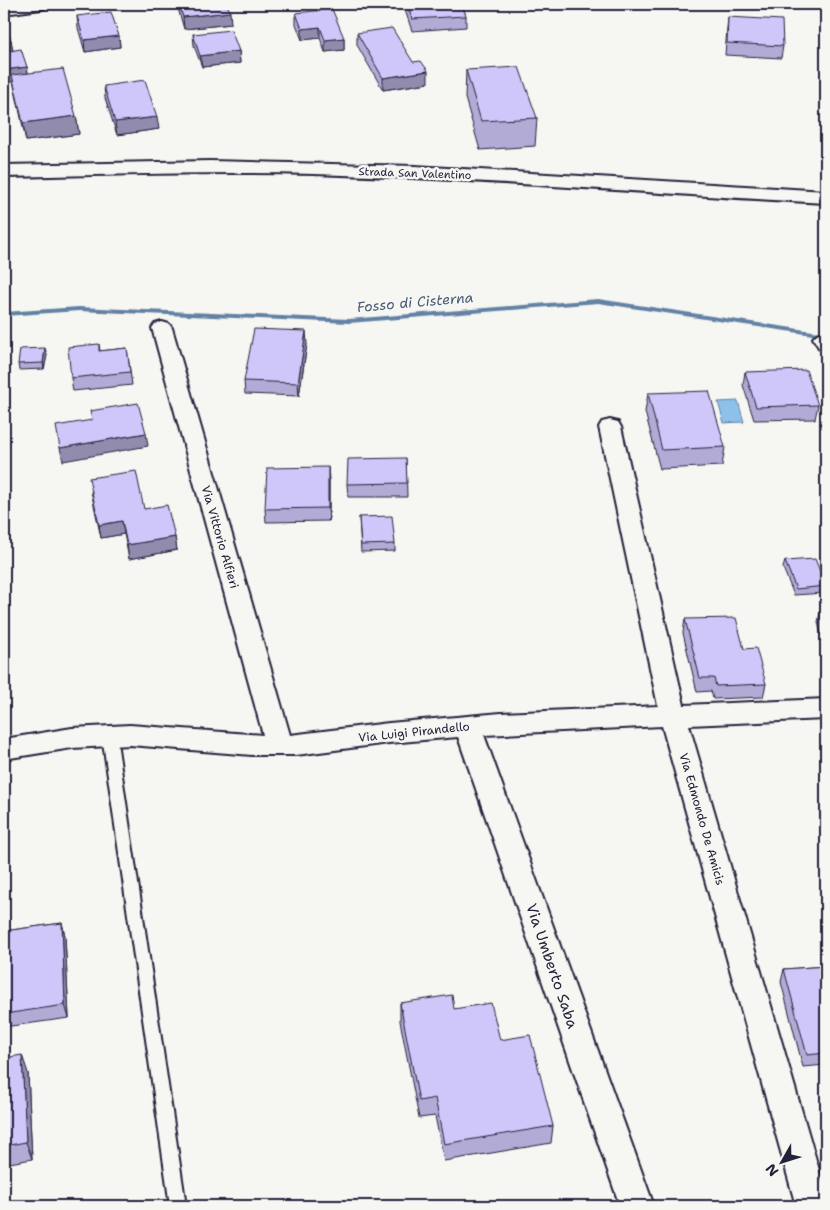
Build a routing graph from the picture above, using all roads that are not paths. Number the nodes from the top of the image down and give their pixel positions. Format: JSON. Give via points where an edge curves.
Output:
{"nodes":[{"id":1,"x":41,"y":4,"type":"edge"},
{"id":2,"x":4,"y":9,"type":"edge"},
{"id":3,"x":4,"y":171,"type":"edge"},
{"id":4,"x":826,"y":197,"type":"edge"},
{"id":5,"x":162,"y":328,"type":"dead end"},
{"id":6,"x":610,"y":427,"type":"dead end"},
{"id":7,"x":826,"y":709,"type":"edge"},
{"id":8,"x":673,"y":716,"type":"junction"},
{"id":9,"x":468,"y":726,"type":"junction"},
{"id":10,"x":109,"y":736,"type":"junction"},
{"id":11,"x":279,"y":745,"type":"junction"},
{"id":12,"x":4,"y":749,"type":"edge"},
{"id":13,"x":178,"y":1206,"type":"edge"},
{"id":14,"x":637,"y":1206,"type":"edge"},
{"id":15,"x":813,"y":1206,"type":"edge"}],
"edges":[{"from":1,"to":2,"type":"street"},
{"from":3,"to":4,"type":"street","name":"Strada San Valentino","via":[[267,167],[515,177]]},
{"from":5,"to":11,"type":"street","name":"Via Vittorio Alfieri"},
{"from":6,"to":8,"type":"street","name":"Via Edmondo De Amicis"},
{"from":7,"to":8,"type":"street","name":"Via Luigi Pirandello"},
{"from":8,"to":9,"type":"street","name":"Via Luigi Pirandello"},
{"from":8,"to":15,"type":"street","name":"Via Edmondo De Amicis"},
{"from":9,"to":11,"type":"street","name":"Via Luigi Pirandello"},
{"from":9,"to":14,"type":"street","name":"Via Umberto Saba"},
{"from":10,"to":11,"type":"street","name":"Via Luigi Pirandello","via":[[157,736]]},
{"from":10,"to":12,"type":"street","name":"Via Luigi Pirandello"},
{"from":10,"to":13,"type":"lane"}]}
